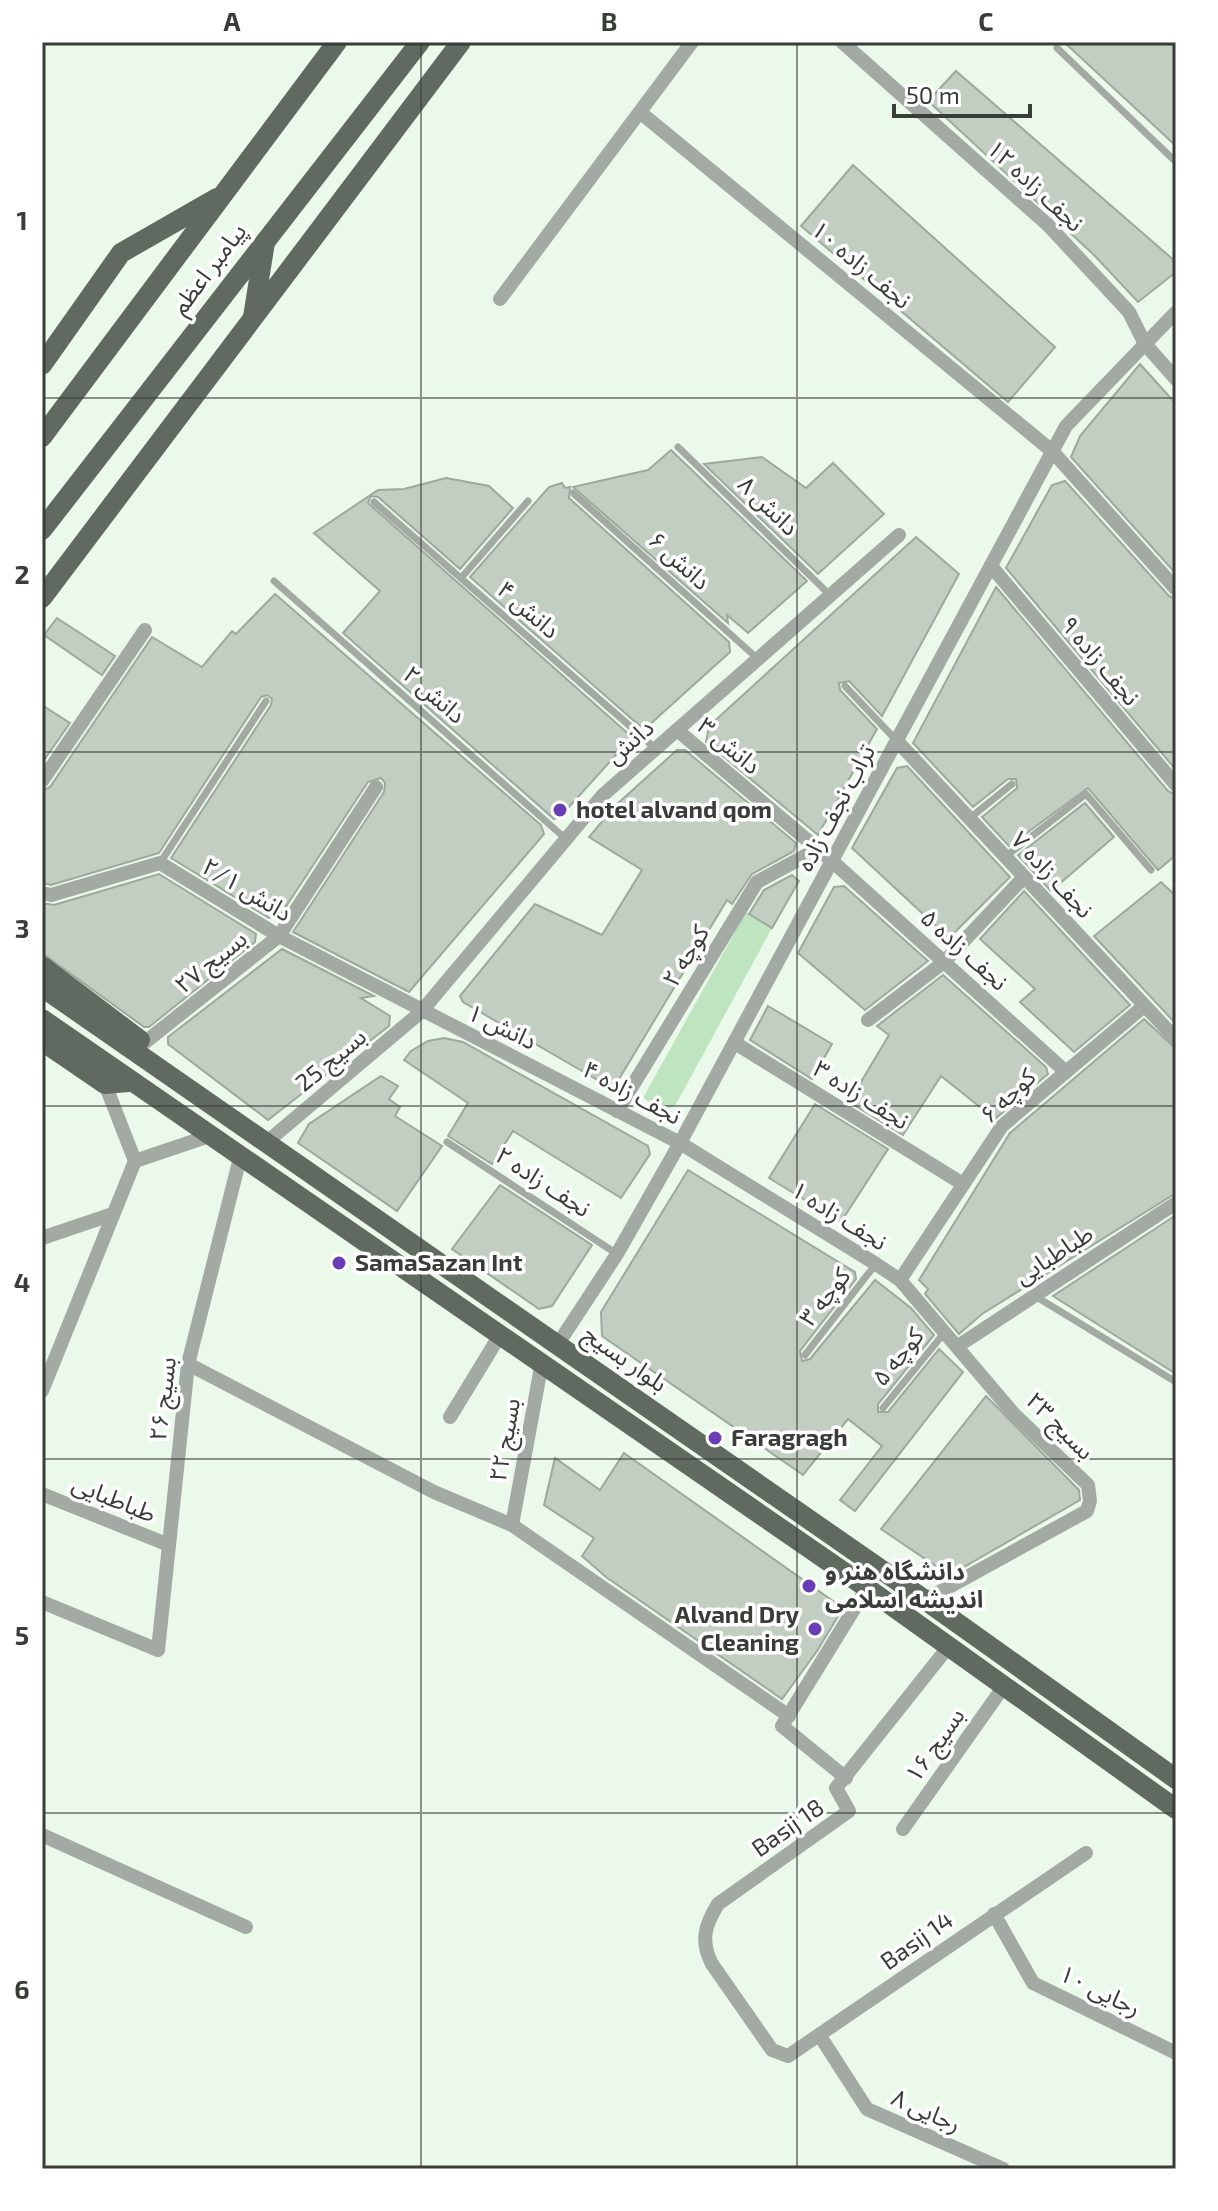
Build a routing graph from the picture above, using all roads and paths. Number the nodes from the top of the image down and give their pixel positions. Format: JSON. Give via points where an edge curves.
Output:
{"nodes":[{"id":1,"x":337,"y":42,"type":"edge"},
{"id":2,"x":420,"y":42,"type":"edge"},
{"id":3,"x":461,"y":42,"type":"edge"},
{"id":4,"x":692,"y":42,"type":"edge"},
{"id":5,"x":842,"y":42,"type":"edge"},
{"id":6,"x":1057,"y":48,"type":"dead end"},
{"id":7,"x":641,"y":113,"type":"junction"},
{"id":8,"x":1176,"y":162,"type":"edge"},
{"id":9,"x":224,"y":194,"type":"junction"},
{"id":10,"x":266,"y":238,"type":"junction"},
{"id":11,"x":500,"y":299,"type":"dead end"},
{"id":12,"x":1176,"y":312,"type":"edge"},
{"id":13,"x":252,"y":321,"type":"junction"},
{"id":14,"x":1145,"y":344,"type":"junction"},
{"id":15,"x":42,"y":365,"type":"edge"},
{"id":16,"x":1176,"y":379,"type":"edge"},
{"id":17,"x":42,"y":437,"type":"edge"},
{"id":18,"x":678,"y":447,"type":"dead end"},
{"id":19,"x":1052,"y":451,"type":"junction"},
{"id":20,"x":573,"y":493,"type":"dead end"},
{"id":21,"x":528,"y":501,"type":"dead end"},
{"id":22,"x":374,"y":502,"type":"dead end"},
{"id":23,"x":42,"y":530,"type":"edge"},
{"id":24,"x":899,"y":535,"type":"dead end"},
{"id":25,"x":991,"y":566,"type":"junction"},
{"id":26,"x":461,"y":578,"type":"junction"},
{"id":27,"x":274,"y":581,"type":"dead end"},
{"id":28,"x":1176,"y":589,"type":"edge"},
{"id":29,"x":830,"y":595,"type":"junction"},
{"id":30,"x":42,"y":598,"type":"edge"},
{"id":31,"x":145,"y":630,"type":"dead end"},
{"id":32,"x":758,"y":659,"type":"junction"},
{"id":33,"x":845,"y":686,"type":"dead end"},
{"id":34,"x":266,"y":701,"type":"dead end"},
{"id":35,"x":677,"y":730,"type":"junction"},
{"id":36,"x":897,"y":741,"type":"junction"},
{"id":37,"x":656,"y":749,"type":"junction"},
{"id":38,"x":42,"y":781,"type":"edge"},
{"id":39,"x":1012,"y":784,"type":"dead end"},
{"id":40,"x":1176,"y":785,"type":"edge"},
{"id":41,"x":376,"y":787,"type":"dead end"},
{"id":42,"x":969,"y":818,"type":"junction"},
{"id":43,"x":567,"y":840,"type":"junction"},
{"id":44,"x":818,"y":849,"type":"junction"},
{"id":45,"x":1005,"y":857,"type":"junction"},
{"id":46,"x":832,"y":861,"type":"junction"},
{"id":47,"x":160,"y":863,"type":"junction"},
{"id":48,"x":1151,"y":870,"type":"dead end"},
{"id":49,"x":1024,"y":877,"type":"junction"},
{"id":50,"x":42,"y":893,"type":"edge"},
{"id":51,"x":279,"y":936,"type":"junction"},
{"id":52,"x":944,"y":962,"type":"junction"},
{"id":53,"x":42,"y":966,"type":"edge"},
{"id":54,"x":42,"y":987,"type":"edge"},
{"id":55,"x":1144,"y":1006,"type":"junction"},
{"id":56,"x":421,"y":1012,"type":"junction"},
{"id":57,"x":42,"y":1019,"type":"edge"},
{"id":58,"x":868,"y":1020,"type":"dead end"},
{"id":59,"x":1176,"y":1039,"type":"edge"},
{"id":60,"x":42,"y":1041,"type":"edge"},
{"id":61,"x":735,"y":1043,"type":"junction"},
{"id":62,"x":146,"y":1051,"type":"junction"},
{"id":63,"x":1066,"y":1072,"type":"junction"},
{"id":64,"x":564,"y":1081,"type":"joint"},
{"id":65,"x":128,"y":1082,"type":"junction"},
{"id":66,"x":105,"y":1084,"type":"junction"},
{"id":67,"x":617,"y":1111,"type":"junction"},
{"id":68,"x":209,"y":1136,"type":"junction"},
{"id":69,"x":268,"y":1141,"type":"junction"},
{"id":70,"x":447,"y":1142,"type":"dead end"},
{"id":71,"x":680,"y":1143,"type":"junction"},
{"id":72,"x":240,"y":1158,"type":"junction"},
{"id":73,"x":135,"y":1161,"type":"junction"},
{"id":74,"x":963,"y":1184,"type":"junction"},
{"id":75,"x":1176,"y":1203,"type":"edge"},
{"id":76,"x":113,"y":1214,"type":"junction"},
{"id":77,"x":42,"y":1238,"type":"edge"},
{"id":78,"x":617,"y":1254,"type":"junction"},
{"id":79,"x":876,"y":1264,"type":"junction"},
{"id":80,"x":900,"y":1280,"type":"junction"},
{"id":81,"x":1033,"y":1295,"type":"junction"},
{"id":82,"x":945,"y":1331,"type":"junction"},
{"id":83,"x":500,"y":1335,"type":"junction"},
{"id":84,"x":558,"y":1344,"type":"junction"},
{"id":85,"x":958,"y":1346,"type":"junction"},
{"id":86,"x":805,"y":1355,"type":"dead end"},
{"id":87,"x":542,"y":1362,"type":"junction"},
{"id":88,"x":188,"y":1364,"type":"junction"},
{"id":89,"x":1176,"y":1382,"type":"edge"},
{"id":90,"x":42,"y":1391,"type":"edge"},
{"id":91,"x":883,"y":1408,"type":"dead end"},
{"id":92,"x":450,"y":1417,"type":"dead end"},
{"id":93,"x":42,"y":1494,"type":"edge"},
{"id":94,"x":512,"y":1525,"type":"junction"},
{"id":95,"x":169,"y":1545,"type":"junction"},
{"id":96,"x":867,"y":1588,"type":"junction"},
{"id":97,"x":925,"y":1600,"type":"junction"},
{"id":98,"x":42,"y":1602,"type":"edge"},
{"id":99,"x":949,"y":1646,"type":"junction"},
{"id":100,"x":1004,"y":1686,"type":"junction"},
{"id":101,"x":789,"y":1716,"type":"junction"},
{"id":102,"x":846,"y":1778,"type":"junction"},
{"id":103,"x":1174,"y":1778,"type":"edge"},
{"id":104,"x":1168,"y":1804,"type":"edge"},
{"id":105,"x":903,"y":1829,"type":"dead end"},
{"id":106,"x":42,"y":1835,"type":"edge"},
{"id":107,"x":1086,"y":1853,"type":"dead end"},
{"id":108,"x":994,"y":1914,"type":"junction"},
{"id":109,"x":246,"y":1927,"type":"dead end"},
{"id":110,"x":820,"y":2036,"type":"junction"},
{"id":111,"x":772,"y":2050,"type":"joint"},
{"id":112,"x":1176,"y":2053,"type":"edge"},
{"id":113,"x":1003,"y":2169,"type":"edge"}],
"edges":[{"from":1,"to":9,"type":"main road","name":"پیامبر اعظم"},
{"from":2,"to":10,"type":"main road","name":"پیامبر اعظم"},
{"from":3,"to":13,"type":"main road"},
{"from":4,"to":7,"type":"street"},
{"from":5,"to":14,"type":"street","name":"نجف زاده ۱۲","via":[[1048,225],[1129,312]]},
{"from":6,"to":8,"type":"lane"},
{"from":7,"to":11,"type":"street"},
{"from":7,"to":19,"type":"street","name":"نجف زاده ۱۰"},
{"from":9,"to":15,"type":"main road","via":[[121,253]]},
{"from":9,"to":17,"type":"main road","name":"پیامبر اعظم"},
{"from":10,"to":13,"type":"main road"},
{"from":10,"to":23,"type":"main road","name":"پیامبر اعظم"},
{"from":12,"to":14,"type":"street","name":"تراب نجف زاده"},
{"from":13,"to":30,"type":"main road"},
{"from":14,"to":16,"type":"street","name":"نجف زاده ۱۲"},
{"from":14,"to":19,"type":"street","name":"تراب نجف زاده","via":[[1066,426]]},
{"from":18,"to":29,"type":"lane","name":"دانش ۸"},
{"from":19,"to":25,"type":"street","name":"تراب نجف زاده"},
{"from":19,"to":28,"type":"street","name":"نجف زاده ۱۰"},
{"from":20,"to":32,"type":"lane","name":"دانش ۶"},
{"from":21,"to":26,"type":"lane"},
{"from":22,"to":26,"type":"lane","name":"دانش ۴"},
{"from":24,"to":29,"type":"street","name":"دانش"},
{"from":25,"to":36,"type":"street","name":"تراب نجف زاده"},
{"from":25,"to":40,"type":"street","name":"نجف زاده ۹"},
{"from":26,"to":37,"type":"lane","name":"دانش ۴"},
{"from":27,"to":43,"type":"lane","name":"دانش ۲"},
{"from":29,"to":32,"type":"street","name":"دانش"},
{"from":31,"to":38,"type":"street"},
{"from":32,"to":35,"type":"street","name":"دانش"},
{"from":33,"to":36,"type":"lane"},
{"from":34,"to":47,"type":"lane"},
{"from":35,"to":37,"type":"street","name":"دانش"},
{"from":35,"to":44,"type":"street","name":"دانش ۳"},
{"from":36,"to":42,"type":"street","name":"نجف زاده ۷"},
{"from":36,"to":46,"type":"street","name":"تراب نجف زاده"},
{"from":37,"to":43,"type":"street","name":"دانش","via":[[603,795]]},
{"from":39,"to":42,"type":"lane"},
{"from":41,"to":51,"type":"street","name":"بسیج ۲۷"},
{"from":42,"to":45,"type":"street","name":"نجف زاده ۷"},
{"from":43,"to":56,"type":"street","name":"دانش"},
{"from":44,"to":46,"type":"street","name":"نجف زاده ۵"},
{"from":44,"to":67,"type":"street","name":"کوچه ۲","via":[[757,882]]},
{"from":45,"to":48,"type":"lane","via":[[1086,794]]},
{"from":45,"to":49,"type":"street","name":"نجف زاده ۷"},
{"from":46,"to":52,"type":"street","name":"نجف زاده ۵"},
{"from":46,"to":61,"type":"street","name":"تراب نجف زاده"},
{"from":47,"to":50,"type":"street","via":[[51,895]]},
{"from":47,"to":51,"type":"street","name":"دانش ۲/۱"},
{"from":49,"to":52,"type":"street"},
{"from":49,"to":55,"type":"street","name":"نجف زاده ۷"},
{"from":51,"to":56,"type":"street","name":"دانش ۲/۱"},
{"from":51,"to":62,"type":"street","name":"بسیج ۲۷"},
{"from":52,"to":58,"type":"street"},
{"from":52,"to":63,"type":"street","name":"نجف زاده ۵"},
{"from":53,"to":62,"type":"main road"},
{"from":54,"to":62,"type":"main road","name":"بلوار بسیج"},
{"from":55,"to":59,"type":"street","name":"نجف زاده ۷"},
{"from":55,"to":63,"type":"street","name":"کوچه ۶"},
{"from":56,"to":64,"type":"street","name":"دانش ۱"},
{"from":56,"to":69,"type":"street","name":"بسیج 25"},
{"from":57,"to":65,"type":"main road","name":"بلوار بسیج"},
{"from":60,"to":66,"type":"main road"},
{"from":61,"to":71,"type":"street","name":"تراب نجف زاده"},
{"from":61,"to":74,"type":"street","name":"نجف زاده ۳"},
{"from":62,"to":69,"type":"main road","name":"بلوار بسیج"},
{"from":63,"to":74,"type":"street","name":"کوچه ۶","via":[[1002,1126]]},
{"from":64,"to":67,"type":"street","name":"نجف زاده ۴"},
{"from":65,"to":66,"type":"main road"},
{"from":65,"to":68,"type":"main road","name":"بلوار بسیج"},
{"from":66,"to":73,"type":"street"},
{"from":67,"to":71,"type":"street","name":"نجف زاده ۴"},
{"from":68,"to":72,"type":"main road","name":"بلوار بسیج"},
{"from":68,"to":73,"type":"street"},
{"from":69,"to":84,"type":"main road","name":"بلوار بسیج"},
{"from":70,"to":78,"type":"lane","name":"نجف زاده ۲"},
{"from":71,"to":78,"type":"street","name":"تراب نجف زاده"},
{"from":71,"to":79,"type":"street","name":"نجف زاده ۱"},
{"from":72,"to":83,"type":"main road","name":"بلوار بسیج"},
{"from":72,"to":88,"type":"street","name":"بسیج ۲۶"},
{"from":73,"to":76,"type":"street"},
{"from":74,"to":80,"type":"street","name":"کوچه ۶"},
{"from":75,"to":81,"type":"street","name":"طباطبایی"},
{"from":76,"to":77,"type":"street"},
{"from":76,"to":90,"type":"street"},
{"from":78,"to":84,"type":"street","name":"تراب نجف زاده"},
{"from":79,"to":80,"type":"street","name":"نجف زاده ۱"},
{"from":79,"to":86,"type":"lane","name":"کوچه ۳"},
{"from":80,"to":82,"type":"street","name":"نجف زاده ۱"},
{"from":81,"to":85,"type":"street","name":"طباطبایی"},
{"from":81,"to":89,"type":"lane"},
{"from":82,"to":85,"type":"street","name":"نجف زاده ۱"},
{"from":82,"to":91,"type":"lane","name":"کوچه ۵"},
{"from":83,"to":87,"type":"main road","name":"بلوار بسیج"},
{"from":83,"to":92,"type":"street"},
{"from":84,"to":97,"type":"main road","name":"بلوار بسیج"},
{"from":85,"to":97,"type":"street","name":"بسیج ۲۳","via":[[1014,1414],[1088,1485],[1089,1508]]},
{"from":87,"to":94,"type":"street","name":"بسیج ۲۲"},
{"from":87,"to":96,"type":"main road","name":"بلوار بسیج"},
{"from":88,"to":94,"type":"street","via":[[434,1492]]},
{"from":88,"to":95,"type":"street","name":"بسیج ۲۶"},
{"from":93,"to":95,"type":"street","name":"طباطبایی"},
{"from":94,"to":101,"type":"street"},
{"from":95,"to":98,"type":"street","name":"بسیج ۲۶","via":[[158,1650]]},
{"from":96,"to":99,"type":"main road","name":"بلوار بسیج"},
{"from":96,"to":101,"type":"street"},
{"from":97,"to":103,"type":"main road","name":"بلوار بسیج"},
{"from":99,"to":100,"type":"main road","name":"بلوار بسیج"},
{"from":99,"to":102,"type":"street","name":"Basij 18"},
{"from":100,"to":104,"type":"main road","name":"بلوار بسیج"},
{"from":100,"to":105,"type":"street","name":"بسیج ۱۶"},
{"from":101,"to":102,"type":"street","via":[[782,1726]]},
{"from":102,"to":111,"type":"street","name":"Basij 18","via":[[835,1790],[849,1811],[718,1904],[704,1927],[712,1964]]},
{"from":103,"to":104,"type":"main road"},
{"from":106,"to":109,"type":"street"},
{"from":107,"to":108,"type":"street","name":"Basij 14"},
{"from":108,"to":110,"type":"street","name":"Basij 14"},
{"from":108,"to":112,"type":"street","name":"رجایی ۱۰","via":[[1033,1983]]},
{"from":110,"to":111,"type":"street","name":"Basij 14","via":[[788,2056]]},
{"from":110,"to":113,"type":"street","name":"رجایی ۸","via":[[867,2109]]}]}
